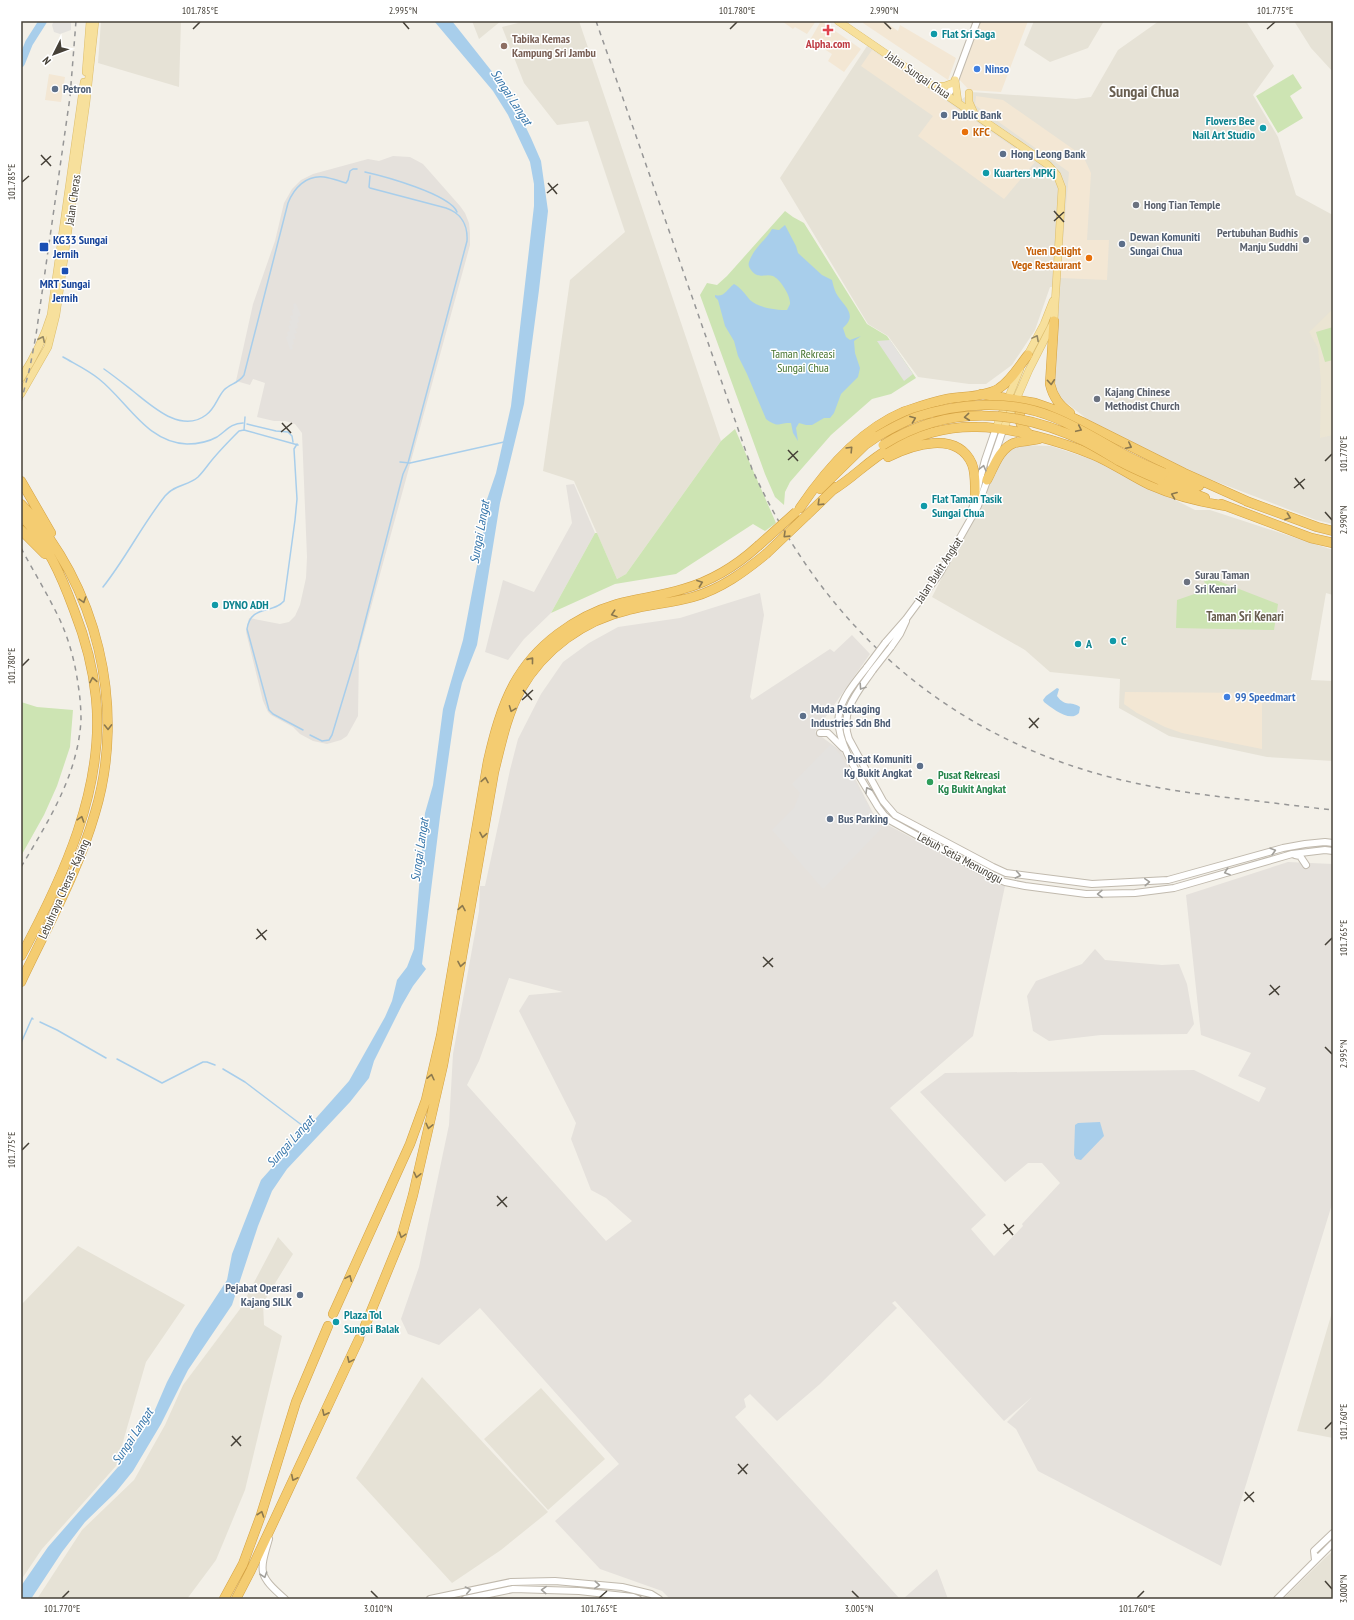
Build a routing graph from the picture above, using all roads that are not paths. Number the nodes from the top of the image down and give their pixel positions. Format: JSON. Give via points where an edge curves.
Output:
{"nodes":[{"id":1,"x":90,"y":21,"type":"edge"},
{"id":2,"x":96,"y":21,"type":"edge"},
{"id":3,"x":838,"y":21,"type":"edge"},
{"id":4,"x":976,"y":21,"type":"edge"},
{"id":5,"x":954,"y":81,"type":"junction"},
{"id":6,"x":933,"y":86,"type":"junction"},
{"id":7,"x":968,"y":93,"type":"dead end"},
{"id":8,"x":948,"y":95,"type":"junction"},
{"id":9,"x":958,"y":102,"type":"junction"},
{"id":10,"x":974,"y":113,"type":"junction"},
{"id":11,"x":1055,"y":292,"type":"junction"},
{"id":12,"x":1054,"y":321,"type":"junction"},
{"id":13,"x":1028,"y":354,"type":"junction"},
{"id":14,"x":21,"y":378,"type":"edge"},
{"id":15,"x":21,"y":394,"type":"edge"},
{"id":16,"x":981,"y":394,"type":"junction"},
{"id":17,"x":1012,"y":399,"type":"junction"},
{"id":18,"x":1035,"y":403,"type":"junction"},
{"id":19,"x":1082,"y":422,"type":"junction"},
{"id":20,"x":976,"y":427,"type":"junction"},
{"id":21,"x":1000,"y":429,"type":"junction"},
{"id":22,"x":1032,"y":436,"type":"junction"},
{"id":23,"x":1042,"y":438,"type":"junction"},
{"id":24,"x":1162,"y":477,"type":"junction"},
{"id":25,"x":850,"y":480,"type":"junction"},
{"id":26,"x":987,"y":480,"type":"junction"},
{"id":27,"x":21,"y":482,"type":"edge"},
{"id":28,"x":833,"y":490,"type":"junction"},
{"id":29,"x":975,"y":498,"type":"junction"},
{"id":30,"x":1251,"y":503,"type":"junction"},
{"id":31,"x":21,"y":504,"type":"edge"},
{"id":32,"x":1226,"y":506,"type":"junction"},
{"id":33,"x":801,"y":512,"type":"junction"},
{"id":34,"x":21,"y":515,"type":"edge"},
{"id":35,"x":970,"y":518,"type":"junction"},
{"id":36,"x":21,"y":530,"type":"edge"},
{"id":37,"x":1333,"y":532,"type":"edge"},
{"id":38,"x":1333,"y":544,"type":"edge"},
{"id":39,"x":67,"y":565,"type":"junction"},
{"id":40,"x":60,"y":574,"type":"junction"},
{"id":41,"x":906,"y":619,"type":"junction"},
{"id":42,"x":839,"y":713,"type":"joint"},
{"id":43,"x":845,"y":719,"type":"joint"},
{"id":44,"x":820,"y":733,"type":"dead end"},
{"id":45,"x":846,"y":750,"type":"junction"},
{"id":46,"x":1333,"y":843,"type":"edge"},
{"id":47,"x":1333,"y":851,"type":"edge"},
{"id":48,"x":1292,"y":854,"type":"junction"},
{"id":49,"x":1306,"y":865,"type":"dead end"},
{"id":50,"x":21,"y":956,"type":"edge"},
{"id":51,"x":21,"y":982,"type":"edge"},
{"id":52,"x":333,"y":1314,"type":"dead end"},
{"id":53,"x":328,"y":1326,"type":"dead end"},
{"id":54,"x":365,"y":1326,"type":"tunnel mouth"},
{"id":55,"x":359,"y":1339,"type":"tunnel mouth"},
{"id":56,"x":278,"y":1511,"type":"junction"},
{"id":57,"x":1333,"y":1533,"type":"edge"},
{"id":58,"x":1333,"y":1543,"type":"edge"},
{"id":59,"x":1315,"y":1560,"type":"junction"},
{"id":60,"x":224,"y":1599,"type":"edge"},
{"id":61,"x":236,"y":1599,"type":"edge"},
{"id":62,"x":285,"y":1599,"type":"edge"},
{"id":63,"x":430,"y":1599,"type":"edge"},
{"id":64,"x":465,"y":1599,"type":"edge"},
{"id":65,"x":638,"y":1599,"type":"edge"},
{"id":66,"x":659,"y":1599,"type":"edge"},
{"id":67,"x":1277,"y":1599,"type":"edge"}],
"edges":[{"from":14,"to":1,"type":"main road","name":"Jalan Cheras","one_way":true,"via":[[47,330],[51,315],[86,75]]},
{"from":2,"to":15,"type":"main road","name":"Jalan Cheras","via":[[68,238],[52,336]]},
{"from":3,"to":6,"type":"main road","name":"Jalan Sungai Chua"},
{"from":4,"to":5,"type":"street"},
{"from":5,"to":6,"type":"main road","via":[[945,86]]},
{"from":5,"to":8,"type":"street"},
{"from":5,"to":9,"type":"main road"},
{"from":6,"to":8,"type":"main road","name":"Jalan Sungai Chua"},
{"from":7,"to":10,"type":"main road"},
{"from":8,"to":9,"type":"main road","name":"Jalan Sungai Chua"},
{"from":9,"to":10,"type":"main road","name":"Jalan Sungai Chua"},
{"from":10,"to":11,"type":"main road","name":"Jalan Sungai Chua","via":[[1048,165],[1060,179],[1062,196]]},
{"from":11,"to":12,"type":"main road","name":"Jalan Sungai Chua"},
{"from":13,"to":11,"type":"main road","name":"Jalan Sungai Chua","one_way":true,"via":[[1044,324]]},
{"from":12,"to":17,"type":"main road","name":"Jalan Sungai Chua"},
{"from":12,"to":19,"type":"highway","one_way":true,"via":[[1050,376],[1052,392],[1057,401]]},
{"from":13,"to":16,"type":"highway","via":[[1004,384],[993,391]]},
{"from":13,"to":17,"type":"main road","name":"Jalan Sungai Chua"},
{"from":16,"to":17,"type":"highway"},
{"from":16,"to":20,"type":"highway","via":[[990,397],[996,410],[992,419]]},
{"from":33,"to":16,"type":"highway","one_way":true,"via":[[814,487],[856,442],[876,427],[926,404]]},
{"from":17,"to":18,"type":"highway"},
{"from":17,"to":21,"type":"main road"},
{"from":18,"to":19,"type":"highway"},
{"from":18,"to":22,"type":"highway","via":[[1026,406],[1020,415],[1021,426]]},
{"from":19,"to":30,"type":"highway","one_way":true},
{"from":20,"to":21,"type":"highway"},
{"from":20,"to":25,"type":"highway","via":[[944,430],[906,442],[878,456]]},
{"from":21,"to":22,"type":"highway"},
{"from":21,"to":26,"type":"street","name":"Jalan Bukit Angkat"},
{"from":29,"to":21,"type":"street","name":"Jalan Bukit Angkat","one_way":true,"via":[[985,460]]},
{"from":22,"to":23,"type":"highway"},
{"from":23,"to":26,"type":"highway","via":[[1006,447]]},
{"from":32,"to":23,"type":"highway","one_way":true,"via":[[1179,497],[1150,485],[1094,455]]},
{"from":24,"to":28,"type":"highway","one_way":true,"bridge":true,"via":[[1120,461],[1084,441],[1047,426],[1021,419],[983,416],[950,419],[916,429],[883,445]]},
{"from":24,"to":30,"type":"highway"},
{"from":24,"to":32,"type":"highway"},
{"from":33,"to":24,"type":"highway","one_way":true,"bridge":true,"via":[[865,445],[878,436],[915,418],[977,405],[1015,407],[1053,416],[1086,432]]},
{"from":25,"to":28,"type":"highway"},
{"from":25,"to":29,"type":"highway","via":[[896,453],[921,445],[942,443],[958,448],[969,459],[973,468]]},
{"from":26,"to":35,"type":"street","name":"Jalan Bukit Angkat","via":[[982,497]]},
{"from":27,"to":39,"type":"highway"},
{"from":28,"to":33,"type":"highway","one_way":true},
{"from":29,"to":35,"type":"street","name":"Jalan Bukit Angkat"},
{"from":30,"to":37,"type":"highway","one_way":true},
{"from":31,"to":39,"type":"highway","name":"Lebuhraya Cheras–Kajang","via":[[47,535]]},
{"from":32,"to":38,"type":"highway"},
{"from":52,"to":33,"type":"highway","one_way":true,"bridge":true,"via":[[410,1144],[426,1100],[441,1036],[488,761],[499,721],[515,683],[536,653],[580,619],[617,604],[705,582],[740,562]]},
{"from":33,"to":54,"type":"highway","one_way":true,"bridge":true,"via":[[766,554],[748,569],[714,589],[686,599],[611,615],[583,628],[548,654],[521,689],[506,728],[494,772],[443,1065],[413,1195],[401,1238]]},
{"from":34,"to":40,"type":"highway","name":"Lebuhraya Cheras–Kajang","via":[[41,540]]},
{"from":35,"to":41,"type":"street","name":"Jalan Bukit Angkat","via":[[940,573]]},
{"from":36,"to":40,"type":"highway"},
{"from":39,"to":51,"type":"highway","name":"Lebuhraya Cheras–Kajang","one_way":true,"via":[[80,591],[98,647],[107,701],[106,765],[96,812],[82,853]]},
{"from":50,"to":40,"type":"highway","name":"Lebuhraya Cheras–Kajang","one_way":true,"via":[[60,877],[78,829],[85,808],[97,733],[96,697],[86,644]]},
{"from":41,"to":42,"type":"street","name":"Jalan Bukit Angkat","bridge":true,"via":[[867,667],[845,699]]},
{"from":41,"to":43,"type":"street","name":"Jalan Bukit Angkat","one_way":true,"bridge":true,"via":[[900,634],[851,703]]},
{"from":42,"to":45,"type":"street","name":"Lebuh Setia Menunggu","via":[[838,728]]},
{"from":43,"to":46,"type":"street","name":"Lebuh Setia Menunggu","one_way":true,"via":[[849,739],[883,801],[895,815],[1006,873],[1092,884],[1168,880],[1283,848]]},
{"from":44,"to":45,"type":"street","via":[[828,733]]},
{"from":48,"to":45,"type":"street","name":"Lebuh Setia Menunggu","one_way":true,"via":[[1174,888],[1135,893],[1086,894],[1005,882],[891,821],[884,815]]},
{"from":47,"to":48,"type":"street","name":"Lebuh Setia Menunggu"},
{"from":48,"to":49,"type":"street","via":[[1300,856]]},
{"from":60,"to":53,"type":"highway","one_way":true,"via":[[243,1564],[296,1402]]},
{"from":55,"to":56,"type":"highway","one_way":true},
{"from":56,"to":61,"type":"highway"},
{"from":56,"to":62,"type":"street","one_way":true,"via":[[262,1567],[269,1585]]},
{"from":57,"to":59,"type":"street","via":[[1314,1550]]},
{"from":58,"to":59,"type":"street"},
{"from":59,"to":67,"type":"street"},
{"from":63,"to":66,"type":"street","one_way":true,"via":[[511,1582],[554,1581],[622,1587],[651,1594]]},
{"from":65,"to":64,"type":"street","one_way":true,"via":[[596,1592],[513,1589]]}]}
